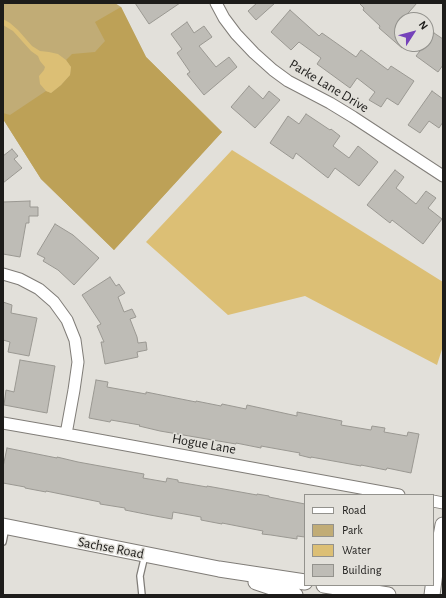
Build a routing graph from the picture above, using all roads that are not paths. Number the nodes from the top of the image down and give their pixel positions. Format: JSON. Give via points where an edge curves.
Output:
{"nodes":[{"id":1,"x":216,"y":3,"type":"edge"},
{"id":2,"x":443,"y":176,"type":"edge"},
{"id":3,"x":3,"y":274,"type":"edge"},
{"id":4,"x":3,"y":423,"type":"edge"},
{"id":5,"x":66,"y":434,"type":"junction"},
{"id":6,"x":394,"y":494,"type":"edge"},
{"id":7,"x":443,"y":525,"type":"edge"},
{"id":8,"x":4,"y":527,"type":"edge"},
{"id":9,"x":3,"y":542,"type":"edge"},
{"id":10,"x":145,"y":554,"type":"junction"},
{"id":11,"x":219,"y":569,"type":"junction"},
{"id":12,"x":304,"y":582,"type":"edge"},
{"id":13,"x":434,"y":582,"type":"edge"},
{"id":14,"x":330,"y":586,"type":"edge"},
{"id":15,"x":142,"y":595,"type":"edge"},
{"id":16,"x":295,"y":595,"type":"edge"},
{"id":17,"x":388,"y":595,"type":"edge"}],
"edges":[{"from":1,"to":2,"type":"street","name":"Parke Lane Drive","via":[[236,34],[273,70],[353,117]]},
{"from":3,"to":5,"type":"street","via":[[39,289],[54,302],[67,320],[75,340],[78,362]]},
{"from":4,"to":5,"type":"street","name":"Hogue Lane"},
{"from":5,"to":6,"type":"street","name":"Hogue Lane"},
{"from":7,"to":13,"type":"main road"},
{"from":8,"to":9,"type":"lane"},
{"from":8,"to":10,"type":"main road","name":"Sachse Road"},
{"from":10,"to":11,"type":"main road","name":"Sachse Road"},
{"from":10,"to":15,"type":"lane","via":[[140,576]]},
{"from":11,"to":12,"type":"main road","name":"Sachse Road"},
{"from":11,"to":16,"type":"main road","name":"Sachse Road"},
{"from":14,"to":17,"type":"main road"}]}
